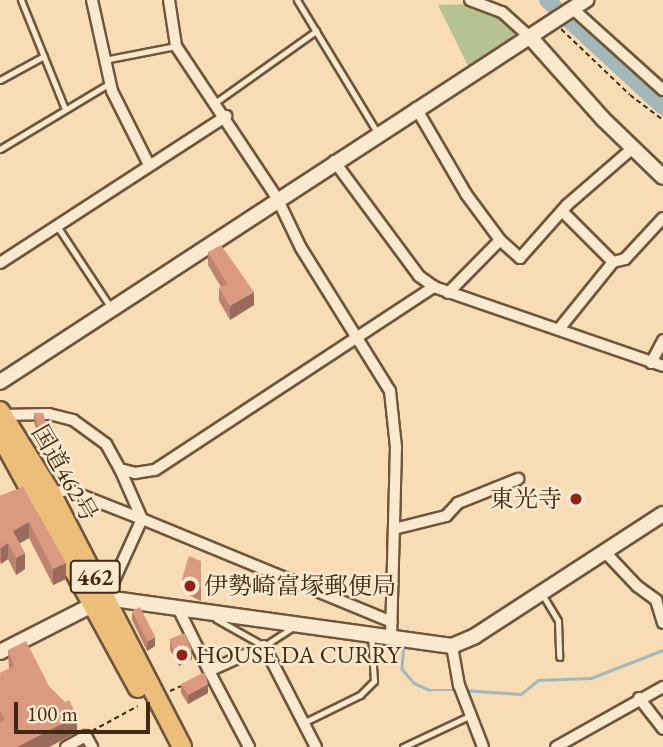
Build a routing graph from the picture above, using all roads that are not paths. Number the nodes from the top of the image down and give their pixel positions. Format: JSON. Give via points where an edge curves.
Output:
{"nodes":[{"id":1,"x":21,"y":0,"type":"edge"},
{"id":2,"x":92,"y":0,"type":"edge"},
{"id":3,"x":169,"y":0,"type":"edge"},
{"id":4,"x":297,"y":0,"type":"edge"},
{"id":5,"x":470,"y":0,"type":"edge"},
{"id":6,"x":586,"y":0,"type":"edge"},
{"id":7,"x":569,"y":6,"type":"edge"},
{"id":8,"x":316,"y":31,"type":"junction"},
{"id":9,"x":530,"y":37,"type":"junction"},
{"id":10,"x":176,"y":46,"type":"junction"},
{"id":11,"x":44,"y":56,"type":"junction"},
{"id":12,"x":104,"y":60,"type":"junction"},
{"id":13,"x":0,"y":80,"type":"edge"},
{"id":14,"x":110,"y":83,"type":"junction"},
{"id":15,"x":663,"y":90,"type":"edge"},
{"id":16,"x":216,"y":102,"type":"junction"},
{"id":17,"x":416,"y":108,"type":"junction"},
{"id":18,"x":65,"y":109,"type":"junction"},
{"id":19,"x":226,"y":116,"type":"junction"},
{"id":20,"x":377,"y":132,"type":"junction"},
{"id":21,"x":634,"y":147,"type":"junction"},
{"id":22,"x":0,"y":149,"type":"edge"},
{"id":23,"x":334,"y":161,"type":"junction"},
{"id":24,"x":148,"y":163,"type":"junction"},
{"id":25,"x":663,"y":177,"type":"edge"},
{"id":26,"x":277,"y":198,"type":"junction"},
{"id":27,"x":562,"y":211,"type":"junction"},
{"id":28,"x":663,"y":218,"type":"edge"},
{"id":29,"x":57,"y":226,"type":"junction"},
{"id":30,"x":500,"y":240,"type":"junction"},
{"id":31,"x":0,"y":262,"type":"edge"},
{"id":32,"x":613,"y":262,"type":"junction"},
{"id":33,"x":434,"y":288,"type":"junction"},
{"id":34,"x":449,"y":293,"type":"junction"},
{"id":35,"x":111,"y":309,"type":"junction"},
{"id":36,"x":559,"y":329,"type":"junction"},
{"id":37,"x":356,"y":339,"type":"junction"},
{"id":38,"x":663,"y":340,"type":"edge"},
{"id":39,"x":651,"y":363,"type":"junction"},
{"id":40,"x":663,"y":366,"type":"edge"},
{"id":41,"x":0,"y":382,"type":"edge"},
{"id":42,"x":2,"y":413,"type":"edge"},
{"id":43,"x":0,"y":436,"type":"edge"},
{"id":44,"x":120,"y":469,"type":"junction"},
{"id":45,"x":518,"y":479,"type":"dead end"},
{"id":46,"x":51,"y":493,"type":"junction"},
{"id":47,"x":663,"y":514,"type":"edge"},
{"id":48,"x":141,"y":522,"type":"junction"},
{"id":49,"x":394,"y":528,"type":"junction"},
{"id":50,"x":604,"y":551,"type":"junction"},
{"id":51,"x":540,"y":591,"type":"junction"},
{"id":52,"x":100,"y":601,"type":"junction"},
{"id":53,"x":177,"y":606,"type":"junction"},
{"id":54,"x":206,"y":610,"type":"junction"},
{"id":55,"x":301,"y":623,"type":"junction"},
{"id":56,"x":663,"y":623,"type":"edge"},
{"id":57,"x":392,"y":628,"type":"junction"},
{"id":58,"x":370,"y":632,"type":"junction"},
{"id":59,"x":264,"y":646,"type":"junction"},
{"id":60,"x":452,"y":646,"type":"junction"},
{"id":61,"x":1,"y":648,"type":"edge"},
{"id":62,"x":559,"y":657,"type":"dead end"},
{"id":63,"x":209,"y":671,"type":"junction"},
{"id":64,"x":663,"y":687,"type":"edge"},
{"id":65,"x":639,"y":698,"type":"junction"},
{"id":66,"x":469,"y":716,"type":"junction"},
{"id":67,"x":303,"y":723,"type":"junction"},
{"id":68,"x":663,"y":729,"type":"edge"},
{"id":69,"x":66,"y":747,"type":"edge"},
{"id":70,"x":92,"y":747,"type":"edge"},
{"id":71,"x":169,"y":747,"type":"edge"},
{"id":72,"x":182,"y":747,"type":"edge"},
{"id":73,"x":249,"y":747,"type":"edge"},
{"id":74,"x":316,"y":747,"type":"edge"},
{"id":75,"x":403,"y":747,"type":"edge"},
{"id":76,"x":483,"y":747,"type":"edge"},
{"id":77,"x":556,"y":747,"type":"edge"}],
"edges":[{"from":1,"to":11,"type":"lane"},
{"from":2,"to":12,"type":"street"},
{"from":3,"to":10,"type":"street"},
{"from":4,"to":8,"type":"lane"},
{"from":5,"to":9,"type":"street","via":[[502,12]]},
{"from":6,"to":7,"type":"street"},
{"from":7,"to":9,"type":"street"},
{"from":7,"to":15,"type":"street"},
{"from":8,"to":16,"type":"lane"},
{"from":8,"to":20,"type":"lane"},
{"from":9,"to":17,"type":"street"},
{"from":9,"to":21,"type":"street"},
{"from":10,"to":12,"type":"lane"},
{"from":10,"to":16,"type":"street"},
{"from":11,"to":13,"type":"lane"},
{"from":11,"to":18,"type":"lane"},
{"from":12,"to":14,"type":"street"},
{"from":14,"to":18,"type":"lane"},
{"from":14,"to":24,"type":"street"},
{"from":16,"to":19,"type":"street"},
{"from":17,"to":20,"type":"street"},
{"from":17,"to":30,"type":"street","via":[[466,194]]},
{"from":18,"to":22,"type":"lane"},
{"from":19,"to":24,"type":"street"},
{"from":19,"to":26,"type":"street"},
{"from":20,"to":23,"type":"street"},
{"from":21,"to":25,"type":"street"},
{"from":21,"to":27,"type":"street"},
{"from":23,"to":26,"type":"street"},
{"from":23,"to":33,"type":"street","via":[[419,276]]},
{"from":24,"to":29,"type":"street"},
{"from":26,"to":35,"type":"street"},
{"from":26,"to":37,"type":"street","via":[[301,248]]},
{"from":27,"to":30,"type":"street","via":[[520,258]]},
{"from":27,"to":32,"type":"street"},
{"from":28,"to":32,"type":"street","via":[[625,259]]},
{"from":29,"to":31,"type":"street"},
{"from":29,"to":35,"type":"lane"},
{"from":30,"to":34,"type":"street"},
{"from":32,"to":36,"type":"street"},
{"from":33,"to":34,"type":"street"},
{"from":33,"to":37,"type":"street"},
{"from":34,"to":36,"type":"street"},
{"from":35,"to":41,"type":"street"},
{"from":36,"to":39,"type":"street"},
{"from":37,"to":44,"type":"street","via":[[155,470],[135,473]]},
{"from":37,"to":49,"type":"street","via":[[390,391],[397,447]]},
{"from":38,"to":39,"type":"street"},
{"from":39,"to":40,"type":"street"},
{"from":42,"to":44,"type":"street","via":[[49,414],[73,420],[106,444]]},
{"from":42,"to":46,"type":"highway","name":"国道462号","number":"462"},
{"from":43,"to":52,"type":"highway","name":"国道462号","number":"462"},
{"from":44,"to":48,"type":"street"},
{"from":45,"to":49,"type":"street","via":[[458,503],[446,516]]},
{"from":46,"to":48,"type":"street","via":[[68,490]]},
{"from":46,"to":52,"type":"highway","name":"国道462号","number":"462"},
{"from":47,"to":50,"type":"street"},
{"from":48,"to":52,"type":"street"},
{"from":48,"to":57,"type":"street"},
{"from":49,"to":57,"type":"street"},
{"from":50,"to":51,"type":"street"},
{"from":50,"to":56,"type":"street","via":[[656,600]]},
{"from":51,"to":60,"type":"street","via":[[475,636]]},
{"from":51,"to":62,"type":"lane","via":[[558,621]]},
{"from":52,"to":53,"type":"street"},
{"from":52,"to":61,"type":"street"},
{"from":52,"to":71,"type":"highway","name":"国道462号","number":"462"},
{"from":52,"to":72,"type":"highway","name":"国道462号","number":"462"},
{"from":53,"to":54,"type":"street"},
{"from":53,"to":63,"type":"street"},
{"from":54,"to":55,"type":"street"},
{"from":54,"to":59,"type":"lane"},
{"from":55,"to":58,"type":"street"},
{"from":55,"to":59,"type":"lane"},
{"from":57,"to":58,"type":"street"},
{"from":57,"to":60,"type":"street","via":[[427,646]]},
{"from":58,"to":67,"type":"lane","via":[[374,681],[360,695]]},
{"from":59,"to":63,"type":"street"},
{"from":59,"to":67,"type":"street"},
{"from":60,"to":66,"type":"street"},
{"from":63,"to":73,"type":"street"},
{"from":64,"to":65,"type":"street"},
{"from":65,"to":68,"type":"street"},
{"from":65,"to":77,"type":"street"},
{"from":66,"to":75,"type":"lane"},
{"from":66,"to":76,"type":"street"},
{"from":67,"to":74,"type":"street"},
{"from":69,"to":70,"type":"street","via":[[86,736]]}]}
